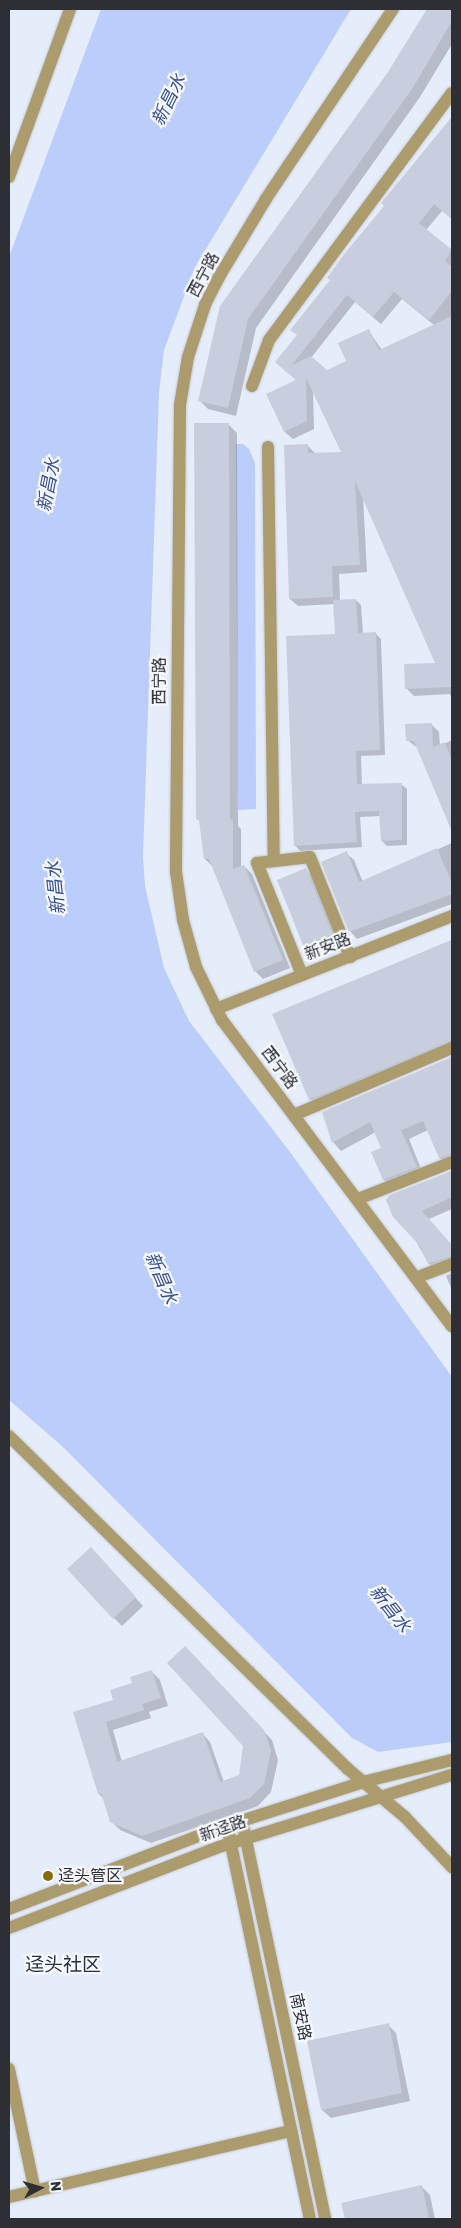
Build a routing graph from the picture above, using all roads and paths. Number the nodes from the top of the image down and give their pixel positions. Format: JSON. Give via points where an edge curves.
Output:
{"nodes":[{"id":1,"x":70,"y":9,"type":"edge"},
{"id":2,"x":393,"y":9,"type":"edge"},
{"id":3,"x":452,"y":93,"type":"edge"},
{"id":4,"x":9,"y":177,"type":"edge"},
{"id":5,"x":252,"y":386,"type":"dead end"},
{"id":6,"x":268,"y":447,"type":"dead end"},
{"id":7,"x":274,"y":861,"type":"junction"},
{"id":8,"x":452,"y":916,"type":"edge"},
{"id":9,"x":350,"y":957,"type":"junction"},
{"id":10,"x":302,"y":975,"type":"junction"},
{"id":11,"x":216,"y":1009,"type":"junction"},
{"id":12,"x":452,"y":1048,"type":"edge"},
{"id":13,"x":294,"y":1115,"type":"junction"},
{"id":14,"x":452,"y":1162,"type":"edge"},
{"id":15,"x":358,"y":1199,"type":"junction"},
{"id":16,"x":452,"y":1264,"type":"edge"},
{"id":17,"x":418,"y":1277,"type":"junction"},
{"id":18,"x":452,"y":1326,"type":"edge"},
{"id":19,"x":9,"y":1436,"type":"edge"},
{"id":20,"x":451,"y":1760,"type":"edge"},
{"id":21,"x":452,"y":1775,"type":"edge"},
{"id":22,"x":363,"y":1782,"type":"junction"},
{"id":23,"x":380,"y":1796,"type":"junction"},
{"id":24,"x":242,"y":1821,"type":"junction"},
{"id":25,"x":228,"y":1826,"type":"junction"},
{"id":26,"x":246,"y":1838,"type":"junction"},
{"id":27,"x":231,"y":1843,"type":"junction"},
{"id":28,"x":452,"y":1867,"type":"edge"},
{"id":29,"x":9,"y":1909,"type":"edge"},
{"id":30,"x":9,"y":1928,"type":"edge"},
{"id":31,"x":9,"y":2069,"type":"edge"},
{"id":32,"x":291,"y":2131,"type":"junction"},
{"id":33,"x":35,"y":2191,"type":"junction"},
{"id":34,"x":9,"y":2197,"type":"edge"},
{"id":35,"x":310,"y":2219,"type":"edge"},
{"id":36,"x":325,"y":2219,"type":"edge"}],
"edges":[{"from":1,"to":4,"type":"street"},
{"from":2,"to":11,"type":"street","name":"西宁路","via":[[266,199],[219,277],[205,305],[183,381],[177,621],[176,872],[189,944]]},
{"from":3,"to":5,"type":"street","via":[[269,340]]},
{"from":6,"to":7,"type":"street"},
{"from":7,"to":9,"type":"street","via":[[310,858]]},
{"from":7,"to":10,"type":"street","via":[[257,863]]},
{"from":8,"to":9,"type":"street","name":"新安路"},
{"from":9,"to":10,"type":"street","name":"新安路"},
{"from":10,"to":11,"type":"street","name":"新安路"},
{"from":11,"to":13,"type":"street","name":"西宁路"},
{"from":12,"to":13,"type":"street"},
{"from":13,"to":15,"type":"street","name":"西宁路"},
{"from":14,"to":15,"type":"street"},
{"from":15,"to":17,"type":"street","name":"西宁路"},
{"from":16,"to":17,"type":"street"},
{"from":17,"to":18,"type":"street","name":"西宁路"},
{"from":19,"to":22,"type":"street"},
{"from":20,"to":22,"type":"street","name":"新迳路"},
{"from":21,"to":23,"type":"street","name":"新迳路"},
{"from":22,"to":23,"type":"street"},
{"from":22,"to":24,"type":"street","name":"新迳路"},
{"from":23,"to":26,"type":"street","name":"新迳路"},
{"from":23,"to":28,"type":"street","via":[[405,1817]]},
{"from":24,"to":25,"type":"street","name":"新迳路"},
{"from":24,"to":26,"type":"street","name":"南安路"},
{"from":25,"to":27,"type":"street","name":"南安路"},
{"from":25,"to":29,"type":"street","name":"新迳路"},
{"from":26,"to":27,"type":"street","name":"新迳路"},
{"from":26,"to":36,"type":"street","name":"南安路"},
{"from":27,"to":30,"type":"street","name":"新迳路"},
{"from":27,"to":32,"type":"street","name":"南安路"},
{"from":31,"to":33,"type":"street"},
{"from":32,"to":33,"type":"street"},
{"from":32,"to":35,"type":"street","name":"南安路"},
{"from":33,"to":34,"type":"street"}]}
